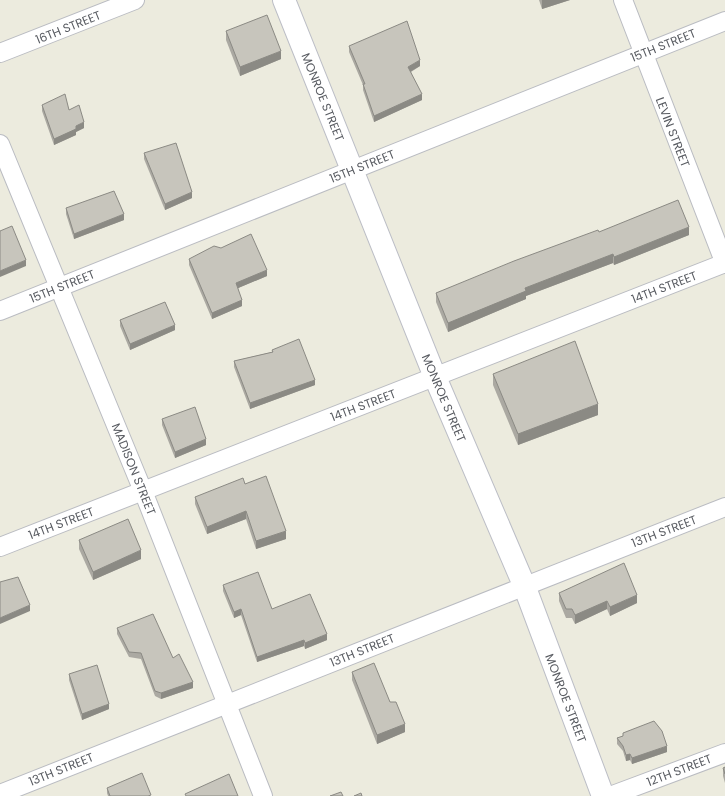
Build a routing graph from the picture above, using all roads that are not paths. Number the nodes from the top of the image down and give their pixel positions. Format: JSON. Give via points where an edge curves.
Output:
{"nodes":[{"id":1,"x":136,"y":0,"type":"edge"},
{"id":2,"x":284,"y":0,"type":"edge"},
{"id":3,"x":623,"y":0,"type":"edge"},
{"id":4,"x":725,"y":21,"type":"edge"},
{"id":5,"x":0,"y":53,"type":"edge"},
{"id":6,"x":643,"y":54,"type":"junction"},
{"id":7,"x":0,"y":144,"type":"edge"},
{"id":8,"x":351,"y":170,"type":"junction"},
{"id":9,"x":725,"y":263,"type":"edge"},
{"id":10,"x":60,"y":287,"type":"junction"},
{"id":11,"x":0,"y":311,"type":"edge"},
{"id":12,"x":435,"y":377,"type":"junction"},
{"id":13,"x":143,"y":491,"type":"junction"},
{"id":14,"x":725,"y":507,"type":"edge"},
{"id":15,"x":0,"y":547,"type":"edge"},
{"id":16,"x":524,"y":585,"type":"junction"},
{"id":17,"x":226,"y":704,"type":"junction"},
{"id":18,"x":725,"y":753,"type":"edge"},
{"id":19,"x":0,"y":794,"type":"edge"},
{"id":20,"x":263,"y":796,"type":"edge"},
{"id":21,"x":603,"y":796,"type":"edge"},
{"id":22,"x":610,"y":796,"type":"edge"}],
"edges":[{"from":1,"to":5,"type":"street","name":"16TH STREET"},
{"from":2,"to":8,"type":"main road","name":"MONROE STREET"},
{"from":3,"to":6,"type":"street","name":"LEVIN STREET"},
{"from":4,"to":6,"type":"street","name":"15TH STREET"},
{"from":6,"to":8,"type":"street","name":"15TH STREET"},
{"from":6,"to":9,"type":"street","name":"LEVIN STREET"},
{"from":7,"to":10,"type":"street","name":"MADISON STREET"},
{"from":8,"to":10,"type":"street","name":"15TH STREET"},
{"from":8,"to":12,"type":"main road","name":"MONROE STREET"},
{"from":9,"to":12,"type":"street","name":"14TH STREET"},
{"from":10,"to":11,"type":"street","name":"15TH STREET"},
{"from":10,"to":13,"type":"street","name":"MADISON STREET"},
{"from":12,"to":13,"type":"street","name":"14TH STREET"},
{"from":12,"to":16,"type":"main road","name":"MONROE STREET"},
{"from":13,"to":15,"type":"street","name":"14TH STREET"},
{"from":13,"to":17,"type":"street","name":"MADISON STREET"},
{"from":14,"to":16,"type":"street","name":"13TH STREET"},
{"from":16,"to":17,"type":"street","name":"13TH STREET"},
{"from":16,"to":21,"type":"main road","name":"MONROE STREET"},
{"from":17,"to":19,"type":"street","name":"13TH STREET"},
{"from":17,"to":20,"type":"street","name":"MADISON STREET"},
{"from":18,"to":22,"type":"street","name":"12TH STREET"}]}
